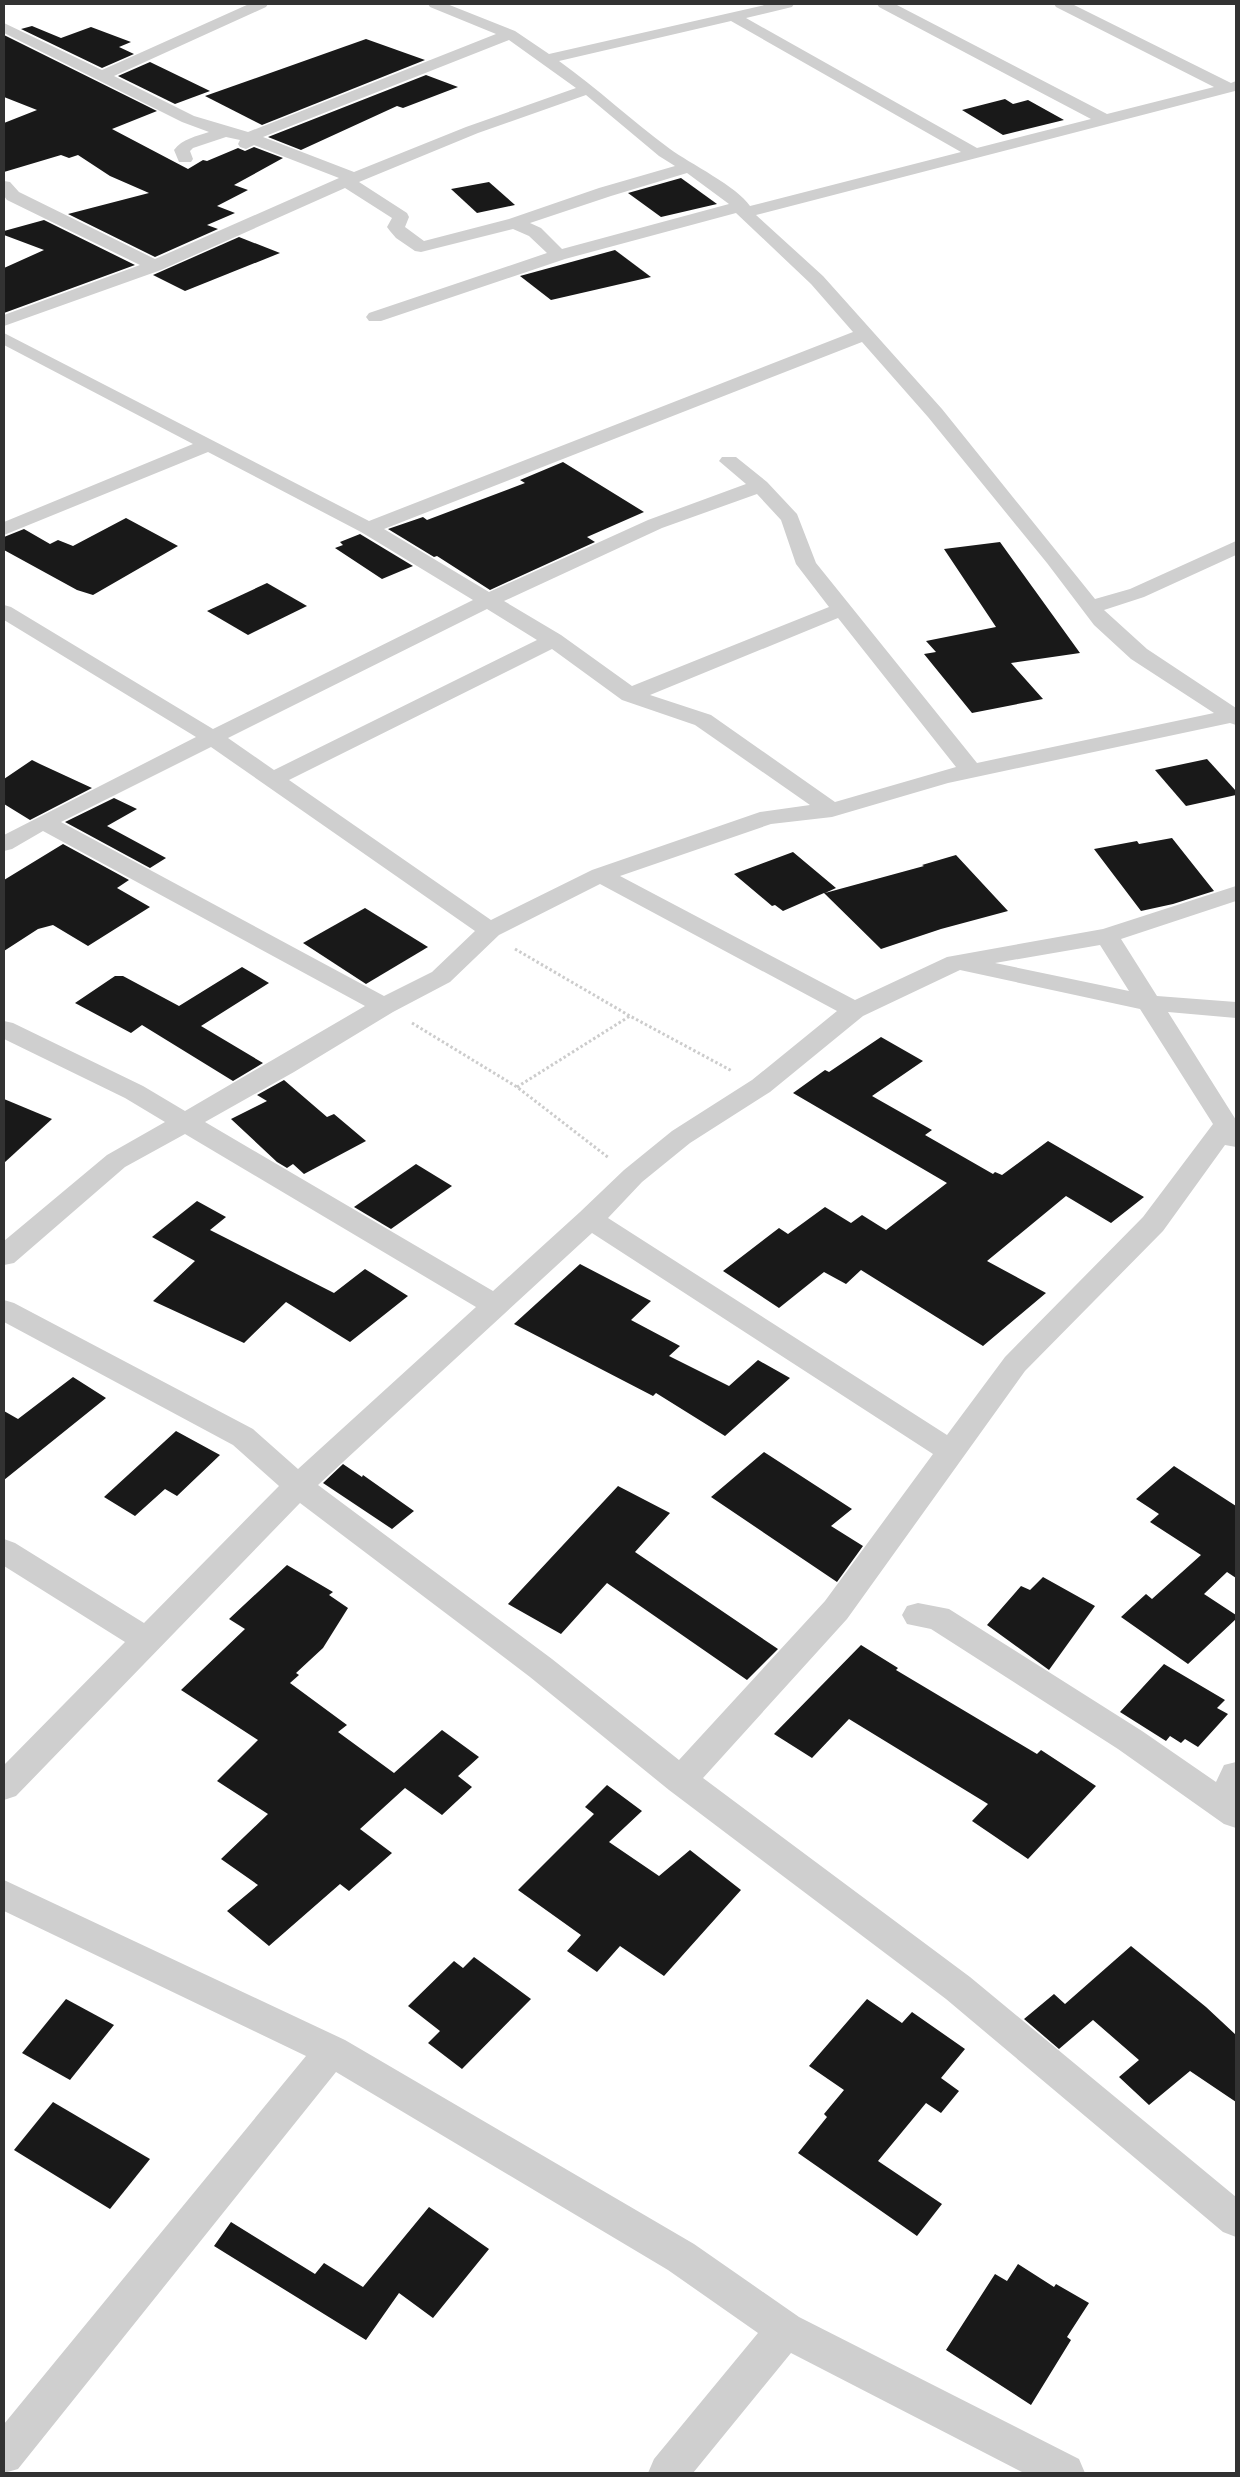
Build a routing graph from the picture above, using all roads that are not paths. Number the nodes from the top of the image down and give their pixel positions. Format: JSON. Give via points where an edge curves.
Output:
{"nodes":[{"id":1,"x":260,"y":4,"type":"edge"},
{"id":2,"x":436,"y":4,"type":"edge"},
{"id":3,"x":786,"y":4,"type":"edge"},
{"id":4,"x":884,"y":4,"type":"edge"},
{"id":5,"x":1061,"y":4,"type":"edge"},
{"id":6,"x":732,"y":16,"type":"junction"},
{"id":7,"x":4,"y":27,"type":"edge"},
{"id":8,"x":510,"y":34,"type":"junction"},
{"id":9,"x":547,"y":59,"type":"junction"},
{"id":10,"x":103,"y":75,"type":"junction"},
{"id":11,"x":1233,"y":87,"type":"edge"},
{"id":12,"x":588,"y":89,"type":"junction"},
{"id":13,"x":1106,"y":120,"type":"junction"},
{"id":14,"x":225,"y":132,"type":"junction"},
{"id":15,"x":249,"y":137,"type":"junction"},
{"id":16,"x":976,"y":154,"type":"junction"},
{"id":17,"x":256,"y":159,"type":"dead end"},
{"id":18,"x":185,"y":160,"type":"dead end"},
{"id":19,"x":689,"y":167,"type":"junction"},
{"id":20,"x":350,"y":180,"type":"junction"},
{"id":21,"x":7,"y":194,"type":"edge"},
{"id":22,"x":743,"y":210,"type":"junction"},
{"id":23,"x":515,"y":223,"type":"junction"},
{"id":24,"x":559,"y":255,"type":"junction"},
{"id":25,"x":155,"y":266,"type":"junction"},
{"id":26,"x":375,"y":317,"type":"dead end"},
{"id":27,"x":4,"y":320,"type":"edge"},
{"id":28,"x":865,"y":334,"type":"junction"},
{"id":29,"x":4,"y":338,"type":"edge"},
{"id":30,"x":209,"y":445,"type":"junction"},
{"id":31,"x":729,"y":461,"type":"dead end"},
{"id":32,"x":760,"y":486,"type":"junction"},
{"id":33,"x":368,"y":528,"type":"junction"},
{"id":34,"x":4,"y":530,"type":"edge"},
{"id":35,"x":1236,"y":547,"type":"edge"},
{"id":36,"x":1215,"y":558,"type":"junction"},
{"id":37,"x":1236,"y":566,"type":"edge"},
{"id":38,"x":488,"y":600,"type":"junction"},
{"id":39,"x":1090,"y":608,"type":"junction"},
{"id":40,"x":842,"y":610,"type":"junction"},
{"id":41,"x":4,"y":611,"type":"edge"},
{"id":42,"x":553,"y":640,"type":"junction"},
{"id":43,"x":630,"y":695,"type":"junction"},
{"id":44,"x":1235,"y":717,"type":"edge"},
{"id":45,"x":213,"y":738,"type":"junction"},
{"id":46,"x":971,"y":771,"type":"junction"},
{"id":47,"x":274,"y":779,"type":"junction"},
{"id":48,"x":832,"y":810,"type":"junction"},
{"id":49,"x":43,"y":822,"type":"junction"},
{"id":50,"x":4,"y":844,"type":"edge"},
{"id":51,"x":600,"y":876,"type":"junction"},
{"id":52,"x":1236,"y":893,"type":"edge"},
{"id":53,"x":490,"y":930,"type":"junction"},
{"id":54,"x":1107,"y":936,"type":"junction"},
{"id":55,"x":956,"y":962,"type":"junction"},
{"id":56,"x":1149,"y":1003,"type":"junction"},
{"id":57,"x":384,"y":1006,"type":"junction"},
{"id":58,"x":1197,"y":1007,"type":"junction"},
{"id":59,"x":854,"y":1010,"type":"junction"},
{"id":60,"x":1236,"y":1010,"type":"edge"},
{"id":61,"x":4,"y":1029,"type":"edge"},
{"id":62,"x":1170,"y":1038,"type":"junction"},
{"id":63,"x":184,"y":1121,"type":"junction"},
{"id":64,"x":1231,"y":1133,"type":"edge"},
{"id":65,"x":590,"y":1219,"type":"junction"},
{"id":66,"x":4,"y":1256,"type":"edge"},
{"id":67,"x":495,"y":1305,"type":"junction"},
{"id":68,"x":4,"y":1310,"type":"edge"},
{"id":69,"x":950,"y":1451,"type":"junction"},
{"id":70,"x":298,"y":1486,"type":"junction"},
{"id":71,"x":4,"y":1551,"type":"edge"},
{"id":72,"x":918,"y":1615,"type":"dead end"},
{"id":73,"x":147,"y":1640,"type":"junction"},
{"id":74,"x":681,"y":1780,"type":"junction"},
{"id":75,"x":4,"y":1786,"type":"edge"},
{"id":76,"x":1232,"y":1798,"type":"edge"},
{"id":77,"x":4,"y":1895,"type":"edge"},
{"id":78,"x":332,"y":2052,"type":"junction"},
{"id":79,"x":1236,"y":2220,"type":"edge"},
{"id":80,"x":785,"y":2330,"type":"junction"},
{"id":81,"x":4,"y":2454,"type":"edge"},
{"id":82,"x":668,"y":2473,"type":"edge"},
{"id":83,"x":1065,"y":2473,"type":"edge"}],
"edges":[{"from":1,"to":10,"type":"street"},
{"from":2,"to":8,"type":"street"},
{"from":3,"to":6,"type":"street"},
{"from":4,"to":13,"type":"street"},
{"from":5,"to":11,"type":"street"},
{"from":6,"to":9,"type":"street"},
{"from":6,"to":16,"type":"street"},
{"from":7,"to":10,"type":"street"},
{"from":8,"to":9,"type":"street"},
{"from":8,"to":15,"type":"street"},
{"from":9,"to":12,"type":"street"},
{"from":10,"to":14,"type":"street","via":[[188,119]]},
{"from":11,"to":13,"type":"street"},
{"from":12,"to":19,"type":"street","via":[[665,153]]},
{"from":12,"to":20,"type":"street","via":[[472,130]]},
{"from":13,"to":16,"type":"street"},
{"from":14,"to":15,"type":"street"},
{"from":14,"to":18,"type":"street","via":[[187,145],[182,150]]},
{"from":15,"to":17,"type":"street","via":[[247,152]]},
{"from":15,"to":20,"type":"street"},
{"from":16,"to":22,"type":"street"},
{"from":19,"to":22,"type":"street"},
{"from":19,"to":23,"type":"street"},
{"from":20,"to":23,"type":"street","via":[[401,218],[396,227],[421,247]]},
{"from":20,"to":25,"type":"street"},
{"from":21,"to":25,"type":"street"},
{"from":22,"to":24,"type":"street"},
{"from":22,"to":28,"type":"street","via":[[817,280]]},
{"from":23,"to":24,"type":"street","via":[[535,232]]},
{"from":24,"to":26,"type":"street"},
{"from":25,"to":27,"type":"street"},
{"from":28,"to":33,"type":"street"},
{"from":28,"to":39,"type":"street","via":[[935,413]]},
{"from":29,"to":30,"type":"street"},
{"from":30,"to":33,"type":"street"},
{"from":30,"to":34,"type":"street"},
{"from":31,"to":32,"type":"street"},
{"from":32,"to":38,"type":"street","via":[[655,524]]},
{"from":32,"to":40,"type":"street","via":[[790,518],[806,564]]},
{"from":33,"to":38,"type":"street"},
{"from":35,"to":36,"type":"street"},
{"from":36,"to":37,"type":"street"},
{"from":36,"to":39,"type":"street","via":[[1136,593]]},
{"from":38,"to":42,"type":"street"},
{"from":38,"to":45,"type":"street"},
{"from":39,"to":44,"type":"street","via":[[1100,621],[1140,654]]},
{"from":40,"to":43,"type":"street"},
{"from":40,"to":46,"type":"street"},
{"from":41,"to":45,"type":"street"},
{"from":42,"to":43,"type":"street"},
{"from":42,"to":47,"type":"street"},
{"from":43,"to":48,"type":"street","via":[[703,720]]},
{"from":44,"to":46,"type":"street"},
{"from":45,"to":47,"type":"street"},
{"from":45,"to":49,"type":"street"},
{"from":46,"to":48,"type":"street"},
{"from":47,"to":53,"type":"street"},
{"from":48,"to":51,"type":"street","via":[[768,817]]},
{"from":49,"to":50,"type":"street"},
{"from":49,"to":57,"type":"street"},
{"from":51,"to":53,"type":"street"},
{"from":51,"to":59,"type":"street"},
{"from":52,"to":54,"type":"street"},
{"from":53,"to":57,"type":"street","via":[[441,977]]},
{"from":54,"to":55,"type":"street"},
{"from":54,"to":56,"type":"street"},
{"from":55,"to":56,"type":"street"},
{"from":55,"to":59,"type":"street"},
{"from":56,"to":58,"type":"street"},
{"from":56,"to":62,"type":"street"},
{"from":57,"to":63,"type":"street","via":[[285,1066]]},
{"from":58,"to":60,"type":"street"},
{"from":58,"to":62,"type":"street"},
{"from":59,"to":65,"type":"street","via":[[761,1086],[681,1137],[633,1176]]},
{"from":61,"to":63,"type":"street","via":[[134,1092]]},
{"from":62,"to":64,"type":"street"},
{"from":63,"to":66,"type":"street","via":[[116,1161]]},
{"from":63,"to":67,"type":"street"},
{"from":64,"to":69,"type":"street","via":[[1153,1224],[1016,1364]]},
{"from":65,"to":67,"type":"street"},
{"from":65,"to":69,"type":"street"},
{"from":67,"to":70,"type":"street"},
{"from":68,"to":70,"type":"street","via":[[243,1437]]},
{"from":69,"to":74,"type":"street","via":[[836,1610]]},
{"from":70,"to":73,"type":"street"},
{"from":70,"to":74,"type":"street","via":[[541,1668]]},
{"from":71,"to":73,"type":"street"},
{"from":72,"to":76,"type":"street","via":[[938,1618],[1130,1740]]},
{"from":73,"to":75,"type":"street"},
{"from":74,"to":79,"type":"street","via":[[958,1988]]},
{"from":77,"to":78,"type":"street"},
{"from":78,"to":80,"type":"street","via":[[681,2257]]},
{"from":78,"to":81,"type":"street"},
{"from":80,"to":82,"type":"street"},
{"from":80,"to":83,"type":"street"}]}
